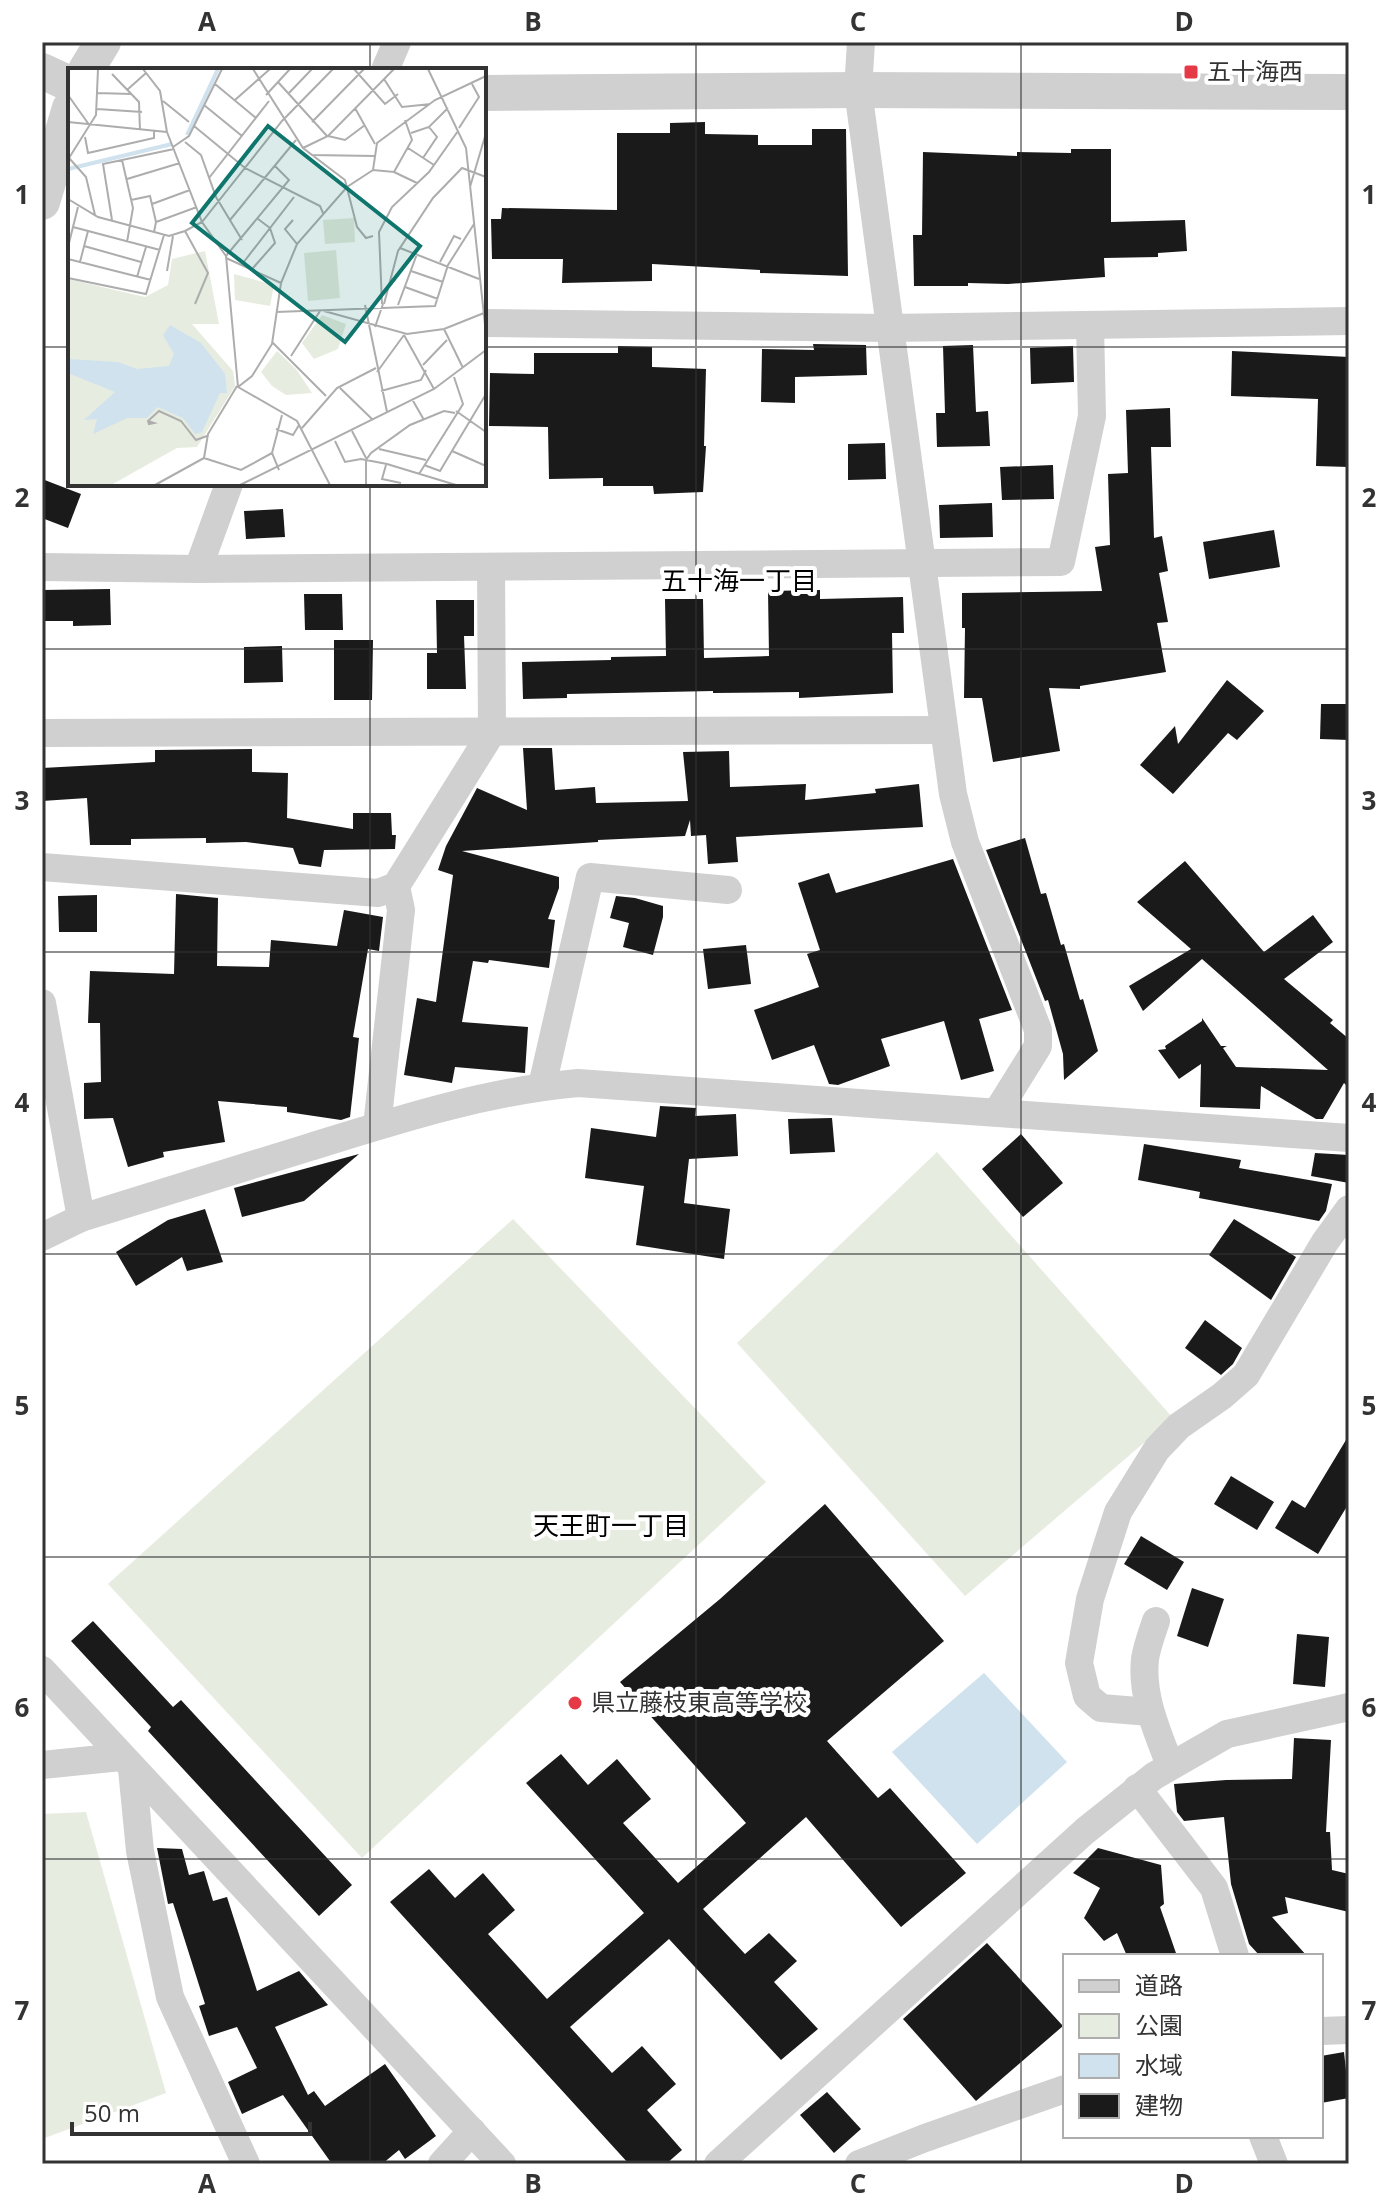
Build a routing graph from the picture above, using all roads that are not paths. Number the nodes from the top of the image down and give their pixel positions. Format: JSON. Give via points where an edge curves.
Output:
{"nodes":[{"id":1,"x":103,"y":42,"type":"edge"},
{"id":2,"x":397,"y":42,"type":"edge"},
{"id":3,"x":861,"y":42,"type":"edge"},
{"id":4,"x":87,"y":68,"type":"edge"},
{"id":5,"x":386,"y":68,"type":"edge"},
{"id":6,"x":42,"y":71,"type":"edge"},
{"id":7,"x":68,"y":83,"type":"edge"},
{"id":8,"x":858,"y":90,"type":"junction"},
{"id":9,"x":1349,"y":92,"type":"edge"},
{"id":10,"x":486,"y":93,"type":"edge"},
{"id":11,"x":68,"y":115,"type":"edge"},
{"id":12,"x":42,"y":202,"type":"edge"},
{"id":13,"x":1349,"y":321,"type":"edge"},
{"id":14,"x":486,"y":323,"type":"edge"},
{"id":15,"x":1090,"y":325,"type":"junction"},
{"id":16,"x":890,"y":328,"type":"junction"},
{"id":17,"x":228,"y":486,"type":"edge"},
{"id":18,"x":922,"y":565,"type":"junction"},
{"id":19,"x":42,"y":567,"type":"edge"},
{"id":20,"x":491,"y":567,"type":"junction"},
{"id":21,"x":198,"y":569,"type":"junction"},
{"id":22,"x":944,"y":730,"type":"junction"},
{"id":23,"x":492,"y":732,"type":"junction"},
{"id":24,"x":42,"y":733,"type":"edge"},
{"id":25,"x":42,"y":867,"type":"edge"},
{"id":26,"x":396,"y":886,"type":"junction"},
{"id":27,"x":728,"y":890,"type":"dead end"},
{"id":28,"x":42,"y":1003,"type":"edge"},
{"id":29,"x":542,"y":1086,"type":"junction"},
{"id":30,"x":997,"y":1112,"type":"junction"},
{"id":31,"x":377,"y":1126,"type":"junction"},
{"id":32,"x":1349,"y":1138,"type":"edge"},
{"id":33,"x":1349,"y":1209,"type":"edge"},
{"id":34,"x":81,"y":1218,"type":"junction"},
{"id":35,"x":42,"y":1237,"type":"edge"},
{"id":36,"x":1156,"y":1621,"type":"dead end"},
{"id":37,"x":42,"y":1670,"type":"edge"},
{"id":38,"x":1349,"y":1707,"type":"edge"},
{"id":39,"x":1150,"y":1712,"type":"junction"},
{"id":40,"x":126,"y":1763,"type":"junction"},
{"id":41,"x":42,"y":1765,"type":"edge"},
{"id":42,"x":1170,"y":1765,"type":"junction"},
{"id":43,"x":1137,"y":1788,"type":"junction"},
{"id":44,"x":1234,"y":1954,"type":"edge"},
{"id":45,"x":1349,"y":2030,"type":"edge"},
{"id":46,"x":1323,"y":2031,"type":"edge"},
{"id":47,"x":1063,"y":2090,"type":"edge"},
{"id":48,"x":472,"y":2131,"type":"junction"},
{"id":49,"x":1264,"y":2138,"type":"edge"},
{"id":50,"x":246,"y":2164,"type":"edge"},
{"id":51,"x":442,"y":2164,"type":"edge"},
{"id":52,"x":502,"y":2164,"type":"edge"},
{"id":53,"x":718,"y":2164,"type":"edge"},
{"id":54,"x":859,"y":2164,"type":"edge"},
{"id":55,"x":1274,"y":2164,"type":"edge"}],
"edges":[{"from":1,"to":4,"type":"street"},
{"from":2,"to":5,"type":"street"},
{"from":3,"to":8,"type":"street"},
{"from":6,"to":7,"type":"street"},
{"from":8,"to":9,"type":"street"},
{"from":8,"to":10,"type":"street"},
{"from":8,"to":16,"type":"street"},
{"from":11,"to":12,"type":"street"},
{"from":13,"to":15,"type":"street"},
{"from":14,"to":16,"type":"street"},
{"from":15,"to":16,"type":"street"},
{"from":15,"to":18,"type":"street","via":[[1092,416],[1061,562]]},
{"from":16,"to":18,"type":"street"},
{"from":17,"to":21,"type":"street"},
{"from":18,"to":20,"type":"street"},
{"from":18,"to":22,"type":"street"},
{"from":19,"to":21,"type":"street"},
{"from":20,"to":21,"type":"street"},
{"from":20,"to":23,"type":"street"},
{"from":22,"to":23,"type":"street"},
{"from":22,"to":30,"type":"street","via":[[965,842],[1038,1030],[1038,1046]]},
{"from":23,"to":24,"type":"street"},
{"from":23,"to":26,"type":"street"},
{"from":25,"to":26,"type":"street","via":[[378,893]]},
{"from":26,"to":31,"type":"street","via":[[401,910]]},
{"from":27,"to":29,"type":"street","via":[[590,877]]},
{"from":28,"to":34,"type":"street"},
{"from":29,"to":30,"type":"street","via":[[578,1083]]},
{"from":29,"to":31,"type":"street"},
{"from":30,"to":32,"type":"street"},
{"from":31,"to":34,"type":"street"},
{"from":33,"to":39,"type":"street","via":[[1246,1375],[1157,1449],[1118,1512],[1090,1599],[1079,1663],[1087,1696],[1101,1708]]},
{"from":34,"to":35,"type":"street"},
{"from":36,"to":39,"type":"street","via":[[1145,1658]]},
{"from":37,"to":40,"type":"street"},
{"from":38,"to":42,"type":"street","via":[[1227,1734]]},
{"from":39,"to":42,"type":"street"},
{"from":40,"to":41,"type":"street"},
{"from":40,"to":48,"type":"street"},
{"from":40,"to":50,"type":"street","via":[[170,1997]]},
{"from":42,"to":43,"type":"street"},
{"from":43,"to":44,"type":"street","via":[[1214,1888]]},
{"from":43,"to":53,"type":"street"},
{"from":45,"to":46,"type":"street"},
{"from":47,"to":54,"type":"street"},
{"from":48,"to":51,"type":"street"},
{"from":48,"to":52,"type":"street"},
{"from":49,"to":55,"type":"street"}]}
